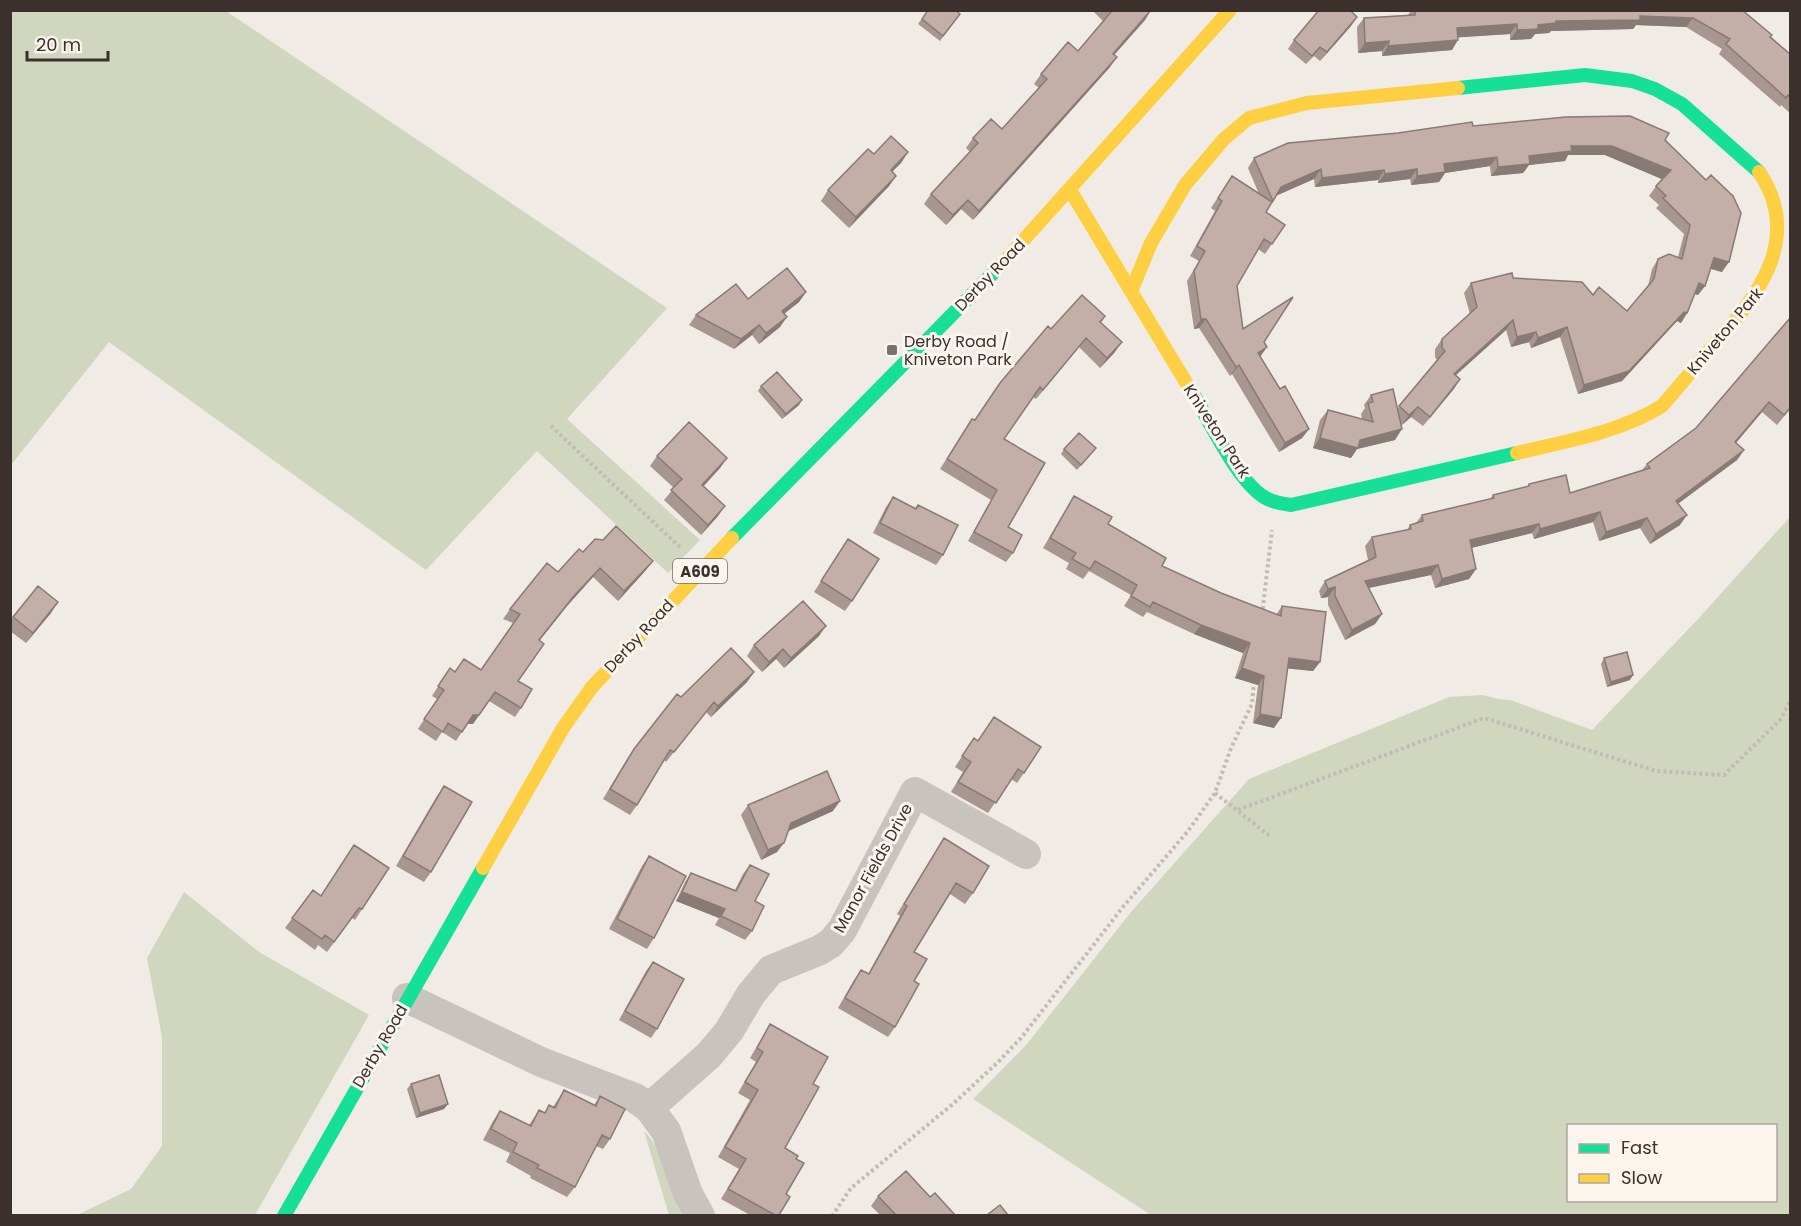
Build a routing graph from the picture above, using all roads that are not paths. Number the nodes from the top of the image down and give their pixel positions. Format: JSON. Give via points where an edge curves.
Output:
{"nodes":[{"id":1,"x":1230,"y":10,"type":"edge"},
{"id":2,"x":1070,"y":190,"type":"junction"},
{"id":3,"x":1132,"y":289,"type":"junction"},
{"id":4,"x":1026,"y":854,"type":"dead end"},
{"id":5,"x":407,"y":998,"type":"junction"},
{"id":6,"x":649,"y":1108,"type":"junction"},
{"id":7,"x":284,"y":1215,"type":"edge"},
{"id":8,"x":700,"y":1215,"type":"edge"}],
"edges":[{"from":1,"to":2,"type":"street","name":"Derby Road","number":"A609"},
{"from":2,"to":3,"type":"street","name":"Kniveton Park"},
{"from":2,"to":5,"type":"street","name":"Derby Road","number":"A609","via":[[592,687],[563,728]]},
{"from":3,"to":3,"type":"street","name":"Kniveton Park","via":[[1239,468],[1259,493],[1291,505],[1557,444],[1629,424],[1650,414],[1662,406],[1746,310],[1774,268],[1784,234],[1783,214],[1777,195],[1751,164],[1677,100],[1635,82],[1585,75],[1307,103],[1249,118],[1224,139],[1185,186],[1150,243]]},
{"from":4,"to":6,"type":"street","name":"Manor Fields Drive","via":[[915,792],[842,930],[820,950],[771,970],[709,1055]]},
{"from":5,"to":6,"type":"street","via":[[541,1062],[635,1098]]},
{"from":5,"to":7,"type":"street","name":"Derby Road","number":"A609"},
{"from":6,"to":8,"type":"street","via":[[666,1131],[688,1194]]}]}
